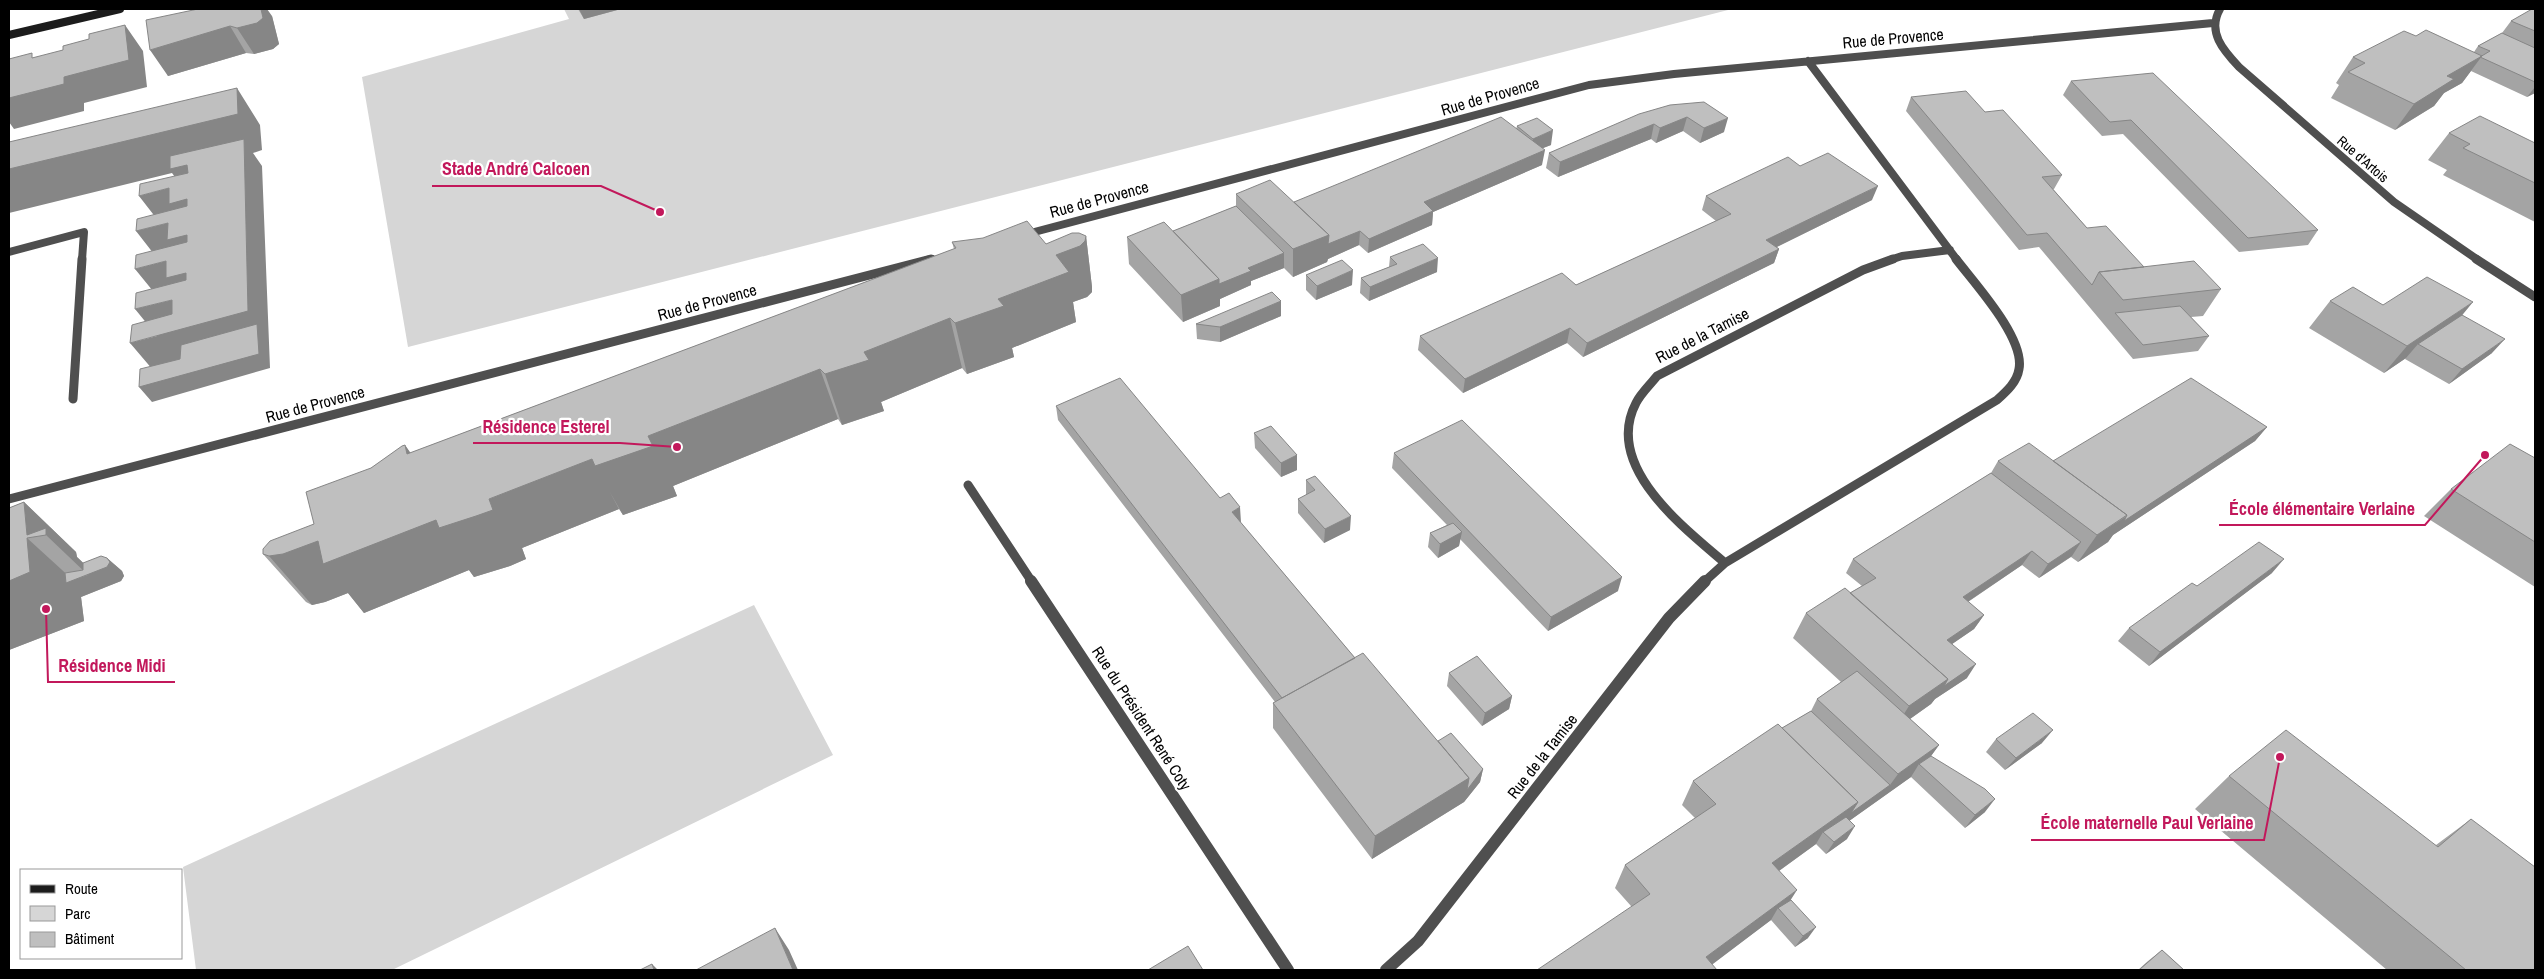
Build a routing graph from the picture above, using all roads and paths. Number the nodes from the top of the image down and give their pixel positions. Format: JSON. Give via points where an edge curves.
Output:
{"nodes":[{"id":1,"x":120,"y":9,"type":"edge"},
{"id":2,"x":2220,"y":9,"type":"edge"},
{"id":3,"x":2214,"y":23,"type":"junction"},
{"id":4,"x":9,"y":35,"type":"edge"},
{"id":5,"x":1808,"y":61,"type":"junction"},
{"id":6,"x":1012,"y":238,"type":"edge"},
{"id":7,"x":1950,"y":250,"type":"junction"},
{"id":8,"x":9,"y":252,"type":"edge"},
{"id":9,"x":945,"y":255,"type":"edge"},
{"id":10,"x":2535,"y":297,"type":"edge"},
{"id":11,"x":73,"y":399,"type":"dead end"},
{"id":12,"x":968,"y":485,"type":"dead end"},
{"id":13,"x":9,"y":499,"type":"edge"},
{"id":14,"x":1725,"y":563,"type":"junction"},
{"id":15,"x":1288,"y":970,"type":"edge"},
{"id":16,"x":1386,"y":970,"type":"edge"}],
"edges":[{"from":1,"to":4,"type":"street"},
{"from":2,"to":3,"type":"street"},
{"from":3,"to":5,"type":"street","name":"Rue de Provence"},
{"from":3,"to":10,"type":"street","name":"Rue d'Artois","via":[[2221,46],[2235,63],[2369,182],[2447,240]]},
{"from":5,"to":6,"type":"street","name":"Rue de Provence","via":[[1674,74],[1569,89],[1483,115]]},
{"from":5,"to":7,"type":"street","name":"Rue de la Tamise"},
{"from":7,"to":14,"type":"street","name":"Rue de la Tamise","via":[[2012,334],[2021,364],[2010,389],[1997,400]]},
{"from":7,"to":14,"type":"street","name":"Rue de la Tamise","via":[[1902,256],[1863,270],[1657,376],[1645,388],[1631,416],[1628,444],[1632,461],[1640,478],[1659,502]]},
{"from":8,"to":11,"type":"street","via":[[84,232]]},
{"from":9,"to":13,"type":"street","name":"Rue de Provence"},
{"from":12,"to":15,"type":"street","name":"Rue du Président René Coty"},
{"from":14,"to":16,"type":"street","name":"Rue de la Tamise","via":[[1687,597],[1418,941]]}]}
